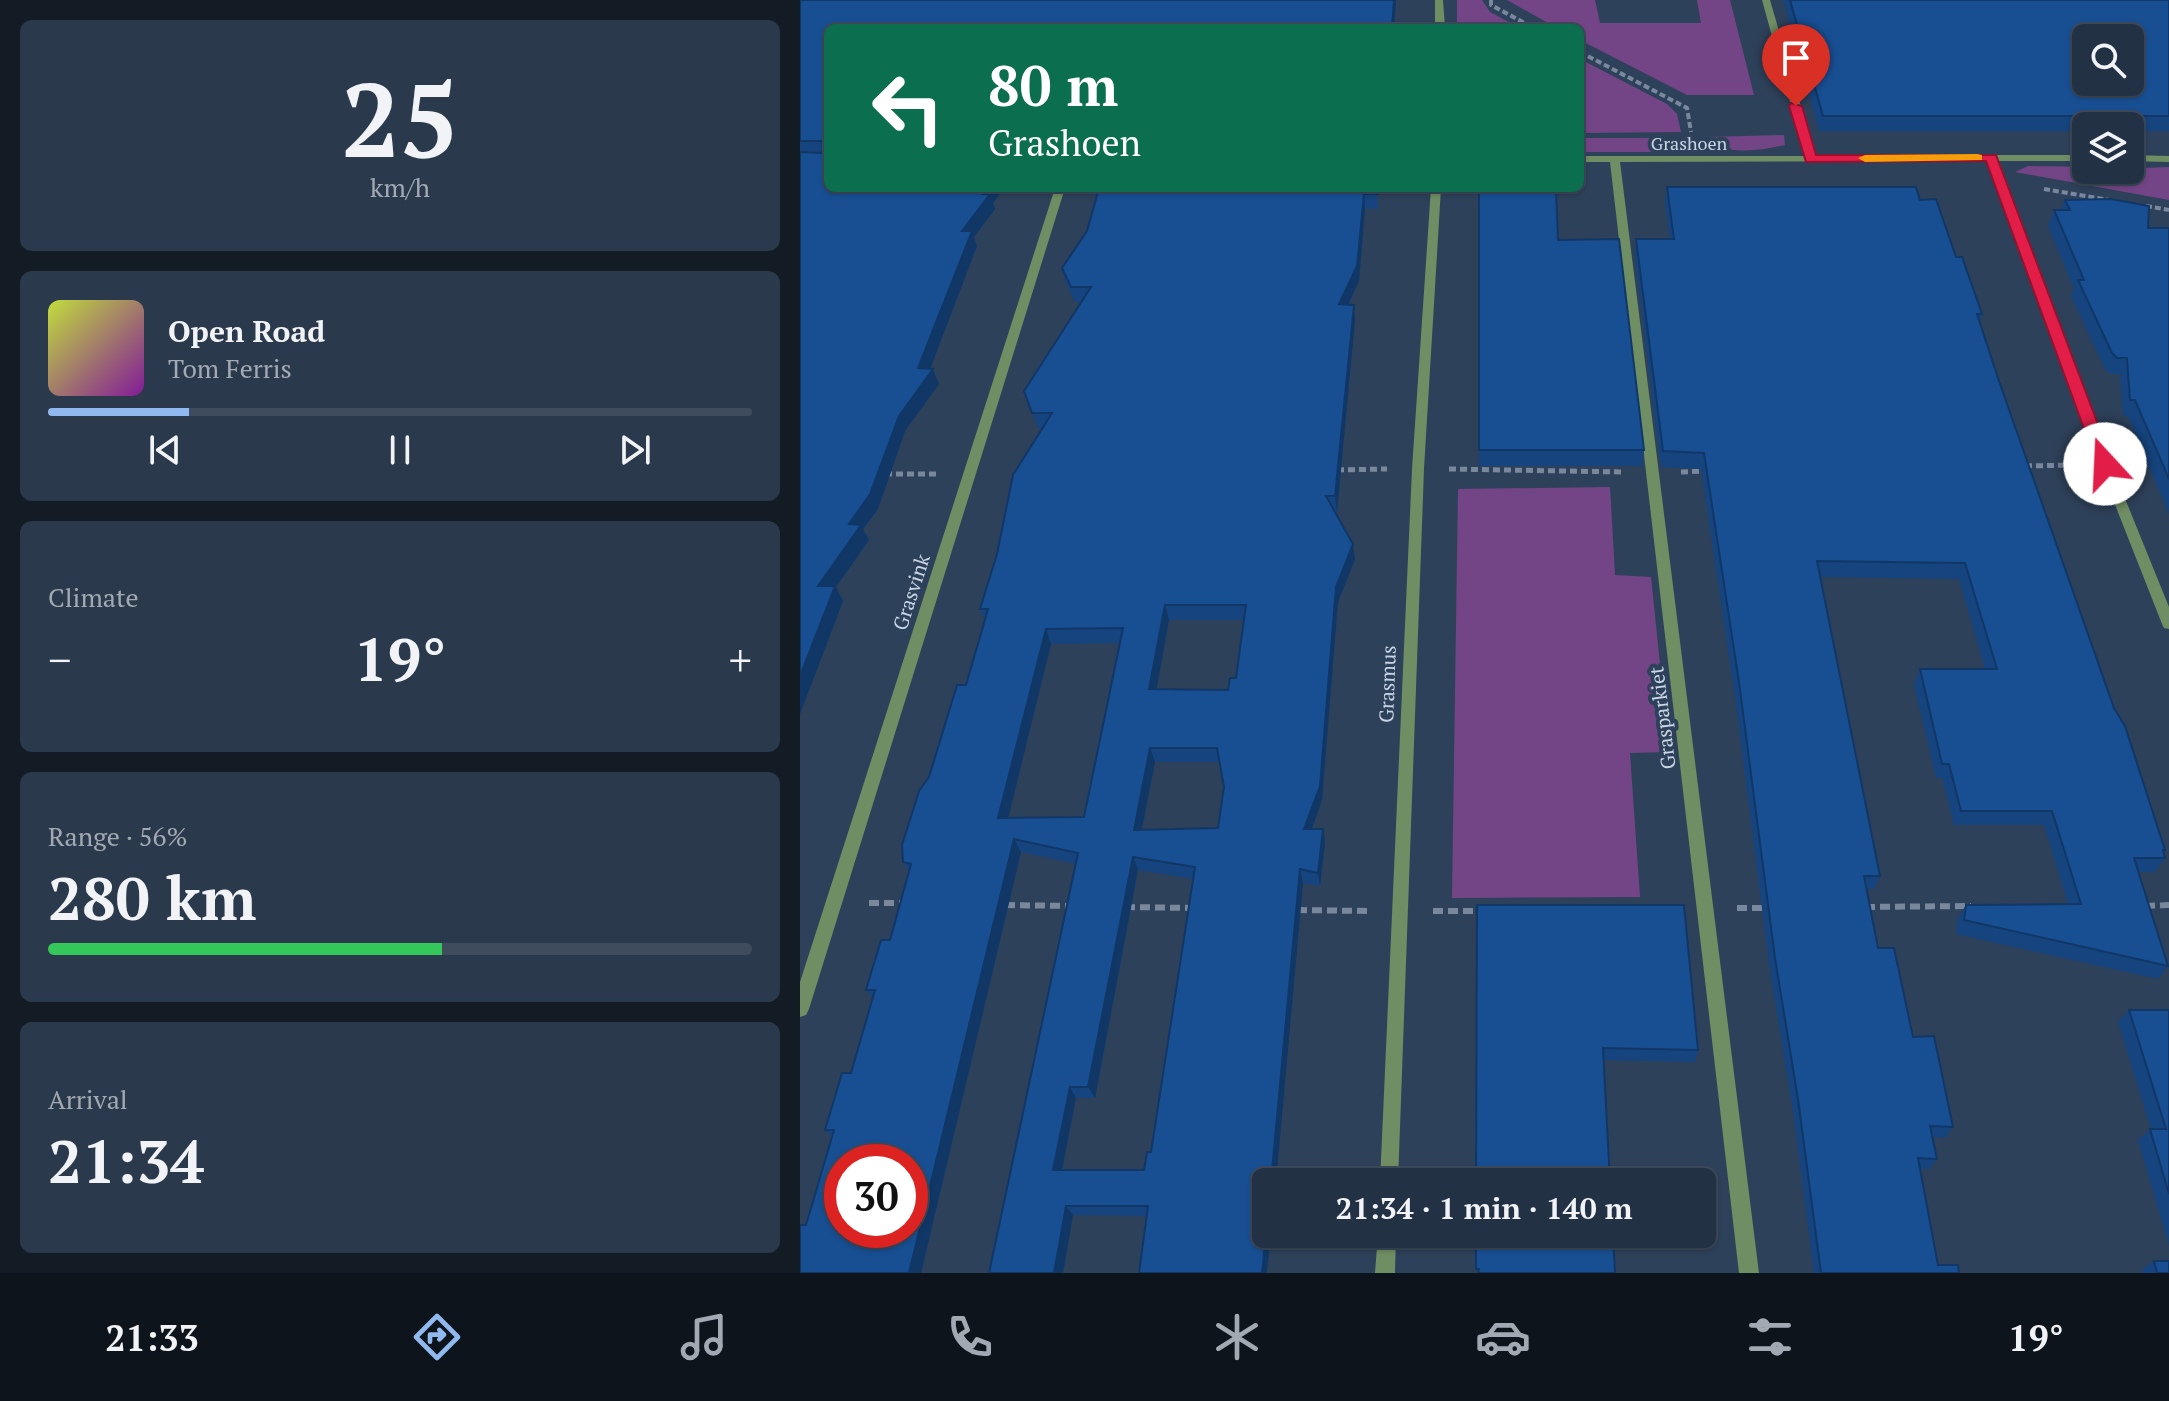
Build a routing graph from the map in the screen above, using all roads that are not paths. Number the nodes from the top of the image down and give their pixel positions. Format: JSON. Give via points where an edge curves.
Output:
{"nodes":[{"id":1,"x":1439,"y":0,"type":"edge"},
{"id":2,"x":1766,"y":0,"type":"edge"},
{"id":3,"x":1440,"y":24,"type":"edge"},
{"id":4,"x":1992,"y":157,"type":"junction"},
{"id":5,"x":2072,"y":158,"type":"edge"},
{"id":6,"x":2144,"y":158,"type":"edge"},
{"id":7,"x":1584,"y":159,"type":"edge"},
{"id":8,"x":1615,"y":159,"type":"junction"},
{"id":9,"x":1811,"y":159,"type":"junction"},
{"id":10,"x":2169,"y":159,"type":"edge"},
{"id":11,"x":1059,"y":192,"type":"edge"},
{"id":12,"x":1436,"y":192,"type":"edge"},
{"id":13,"x":2169,"y":624,"type":"edge"},
{"id":14,"x":800,"y":1009,"type":"edge"},
{"id":15,"x":1390,"y":1168,"type":"edge"},
{"id":16,"x":1386,"y":1248,"type":"edge"},
{"id":17,"x":1385,"y":1273,"type":"edge"},
{"id":18,"x":1749,"y":1273,"type":"edge"}],
"edges":[{"from":1,"to":3,"type":"street"},
{"from":2,"to":9,"type":"street"},
{"from":4,"to":5,"type":"street","name":"Grashoen"},
{"from":4,"to":9,"type":"street","name":"Grashoen"},
{"from":4,"to":13,"type":"street"},
{"from":6,"to":10,"type":"street"},
{"from":7,"to":8,"type":"street","name":"Grashoen"},
{"from":8,"to":9,"type":"street","name":"Grashoen"},
{"from":8,"to":18,"type":"street","name":"Grasparkiet"},
{"from":11,"to":14,"type":"street","name":"Grasvink"},
{"from":12,"to":15,"type":"street","name":"Grasmus","via":[[1418,469]]},
{"from":16,"to":17,"type":"street"}]}
